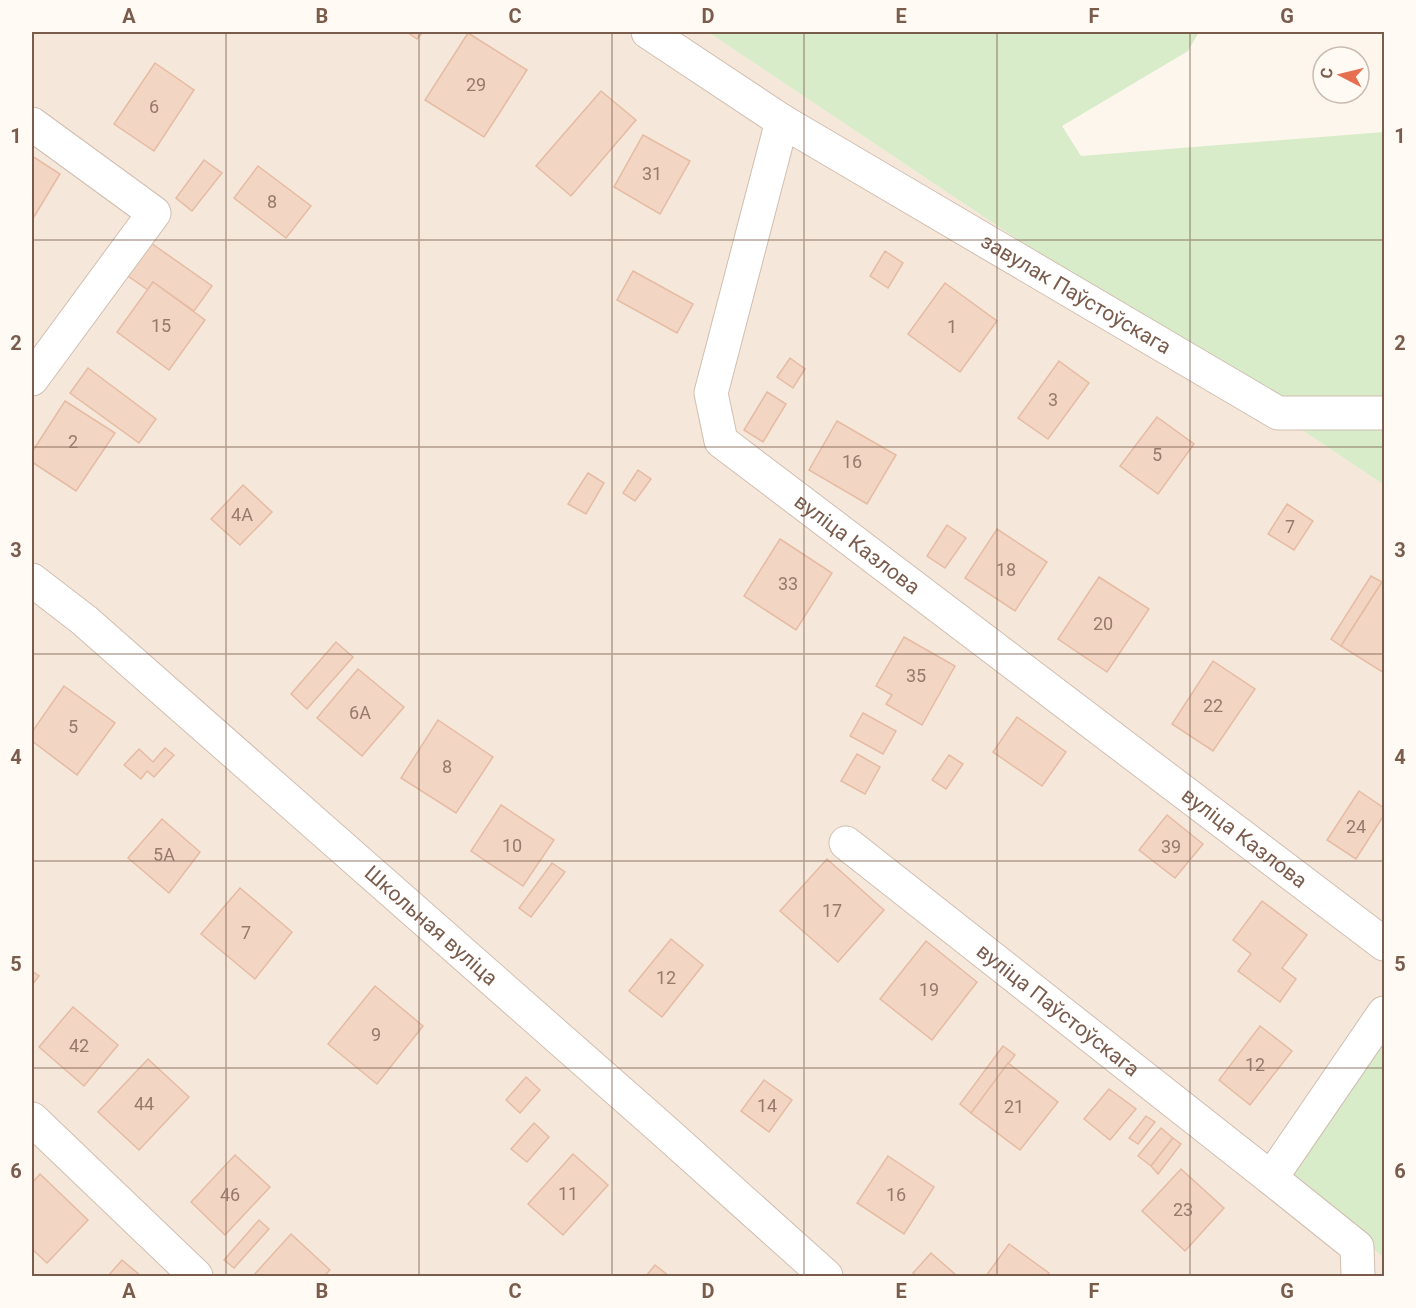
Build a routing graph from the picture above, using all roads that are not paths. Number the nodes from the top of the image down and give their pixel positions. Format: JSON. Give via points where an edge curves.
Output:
{"nodes":[{"id":1,"x":648,"y":32,"type":"edge"},
{"id":2,"x":782,"y":121,"type":"junction"},
{"id":3,"x":32,"y":124,"type":"edge"},
{"id":4,"x":32,"y":379,"type":"edge"},
{"id":5,"x":1384,"y":413,"type":"edge"},
{"id":6,"x":32,"y":580,"type":"edge"},
{"id":7,"x":846,"y":843,"type":"dead end"},
{"id":8,"x":1384,"y":944,"type":"edge"},
{"id":9,"x":1384,"y":1013,"type":"edge"},
{"id":10,"x":32,"y":1119,"type":"edge"},
{"id":11,"x":1271,"y":1178,"type":"junction"},
{"id":12,"x":196,"y":1276,"type":"edge"},
{"id":13,"x":826,"y":1276,"type":"edge"},
{"id":14,"x":1358,"y":1276,"type":"edge"}],
"edges":[{"from":1,"to":2,"type":"street"},
{"from":2,"to":5,"type":"street","name":"завулак Паўстоўскага","via":[[1278,413]]},
{"from":2,"to":8,"type":"street","name":"вуліца Казлова","via":[[711,393],[721,441]]},
{"from":3,"to":4,"type":"street","via":[[154,213]]},
{"from":6,"to":13,"type":"street","name":"Школьная вуліца","via":[[84,620]]},
{"from":7,"to":11,"type":"street","name":"вуліца Паўстоўскага"},
{"from":9,"to":11,"type":"street"},
{"from":10,"to":12,"type":"street"},
{"from":11,"to":14,"type":"street","name":"вуліца Паўстоўскага","via":[[1357,1247]]}]}
